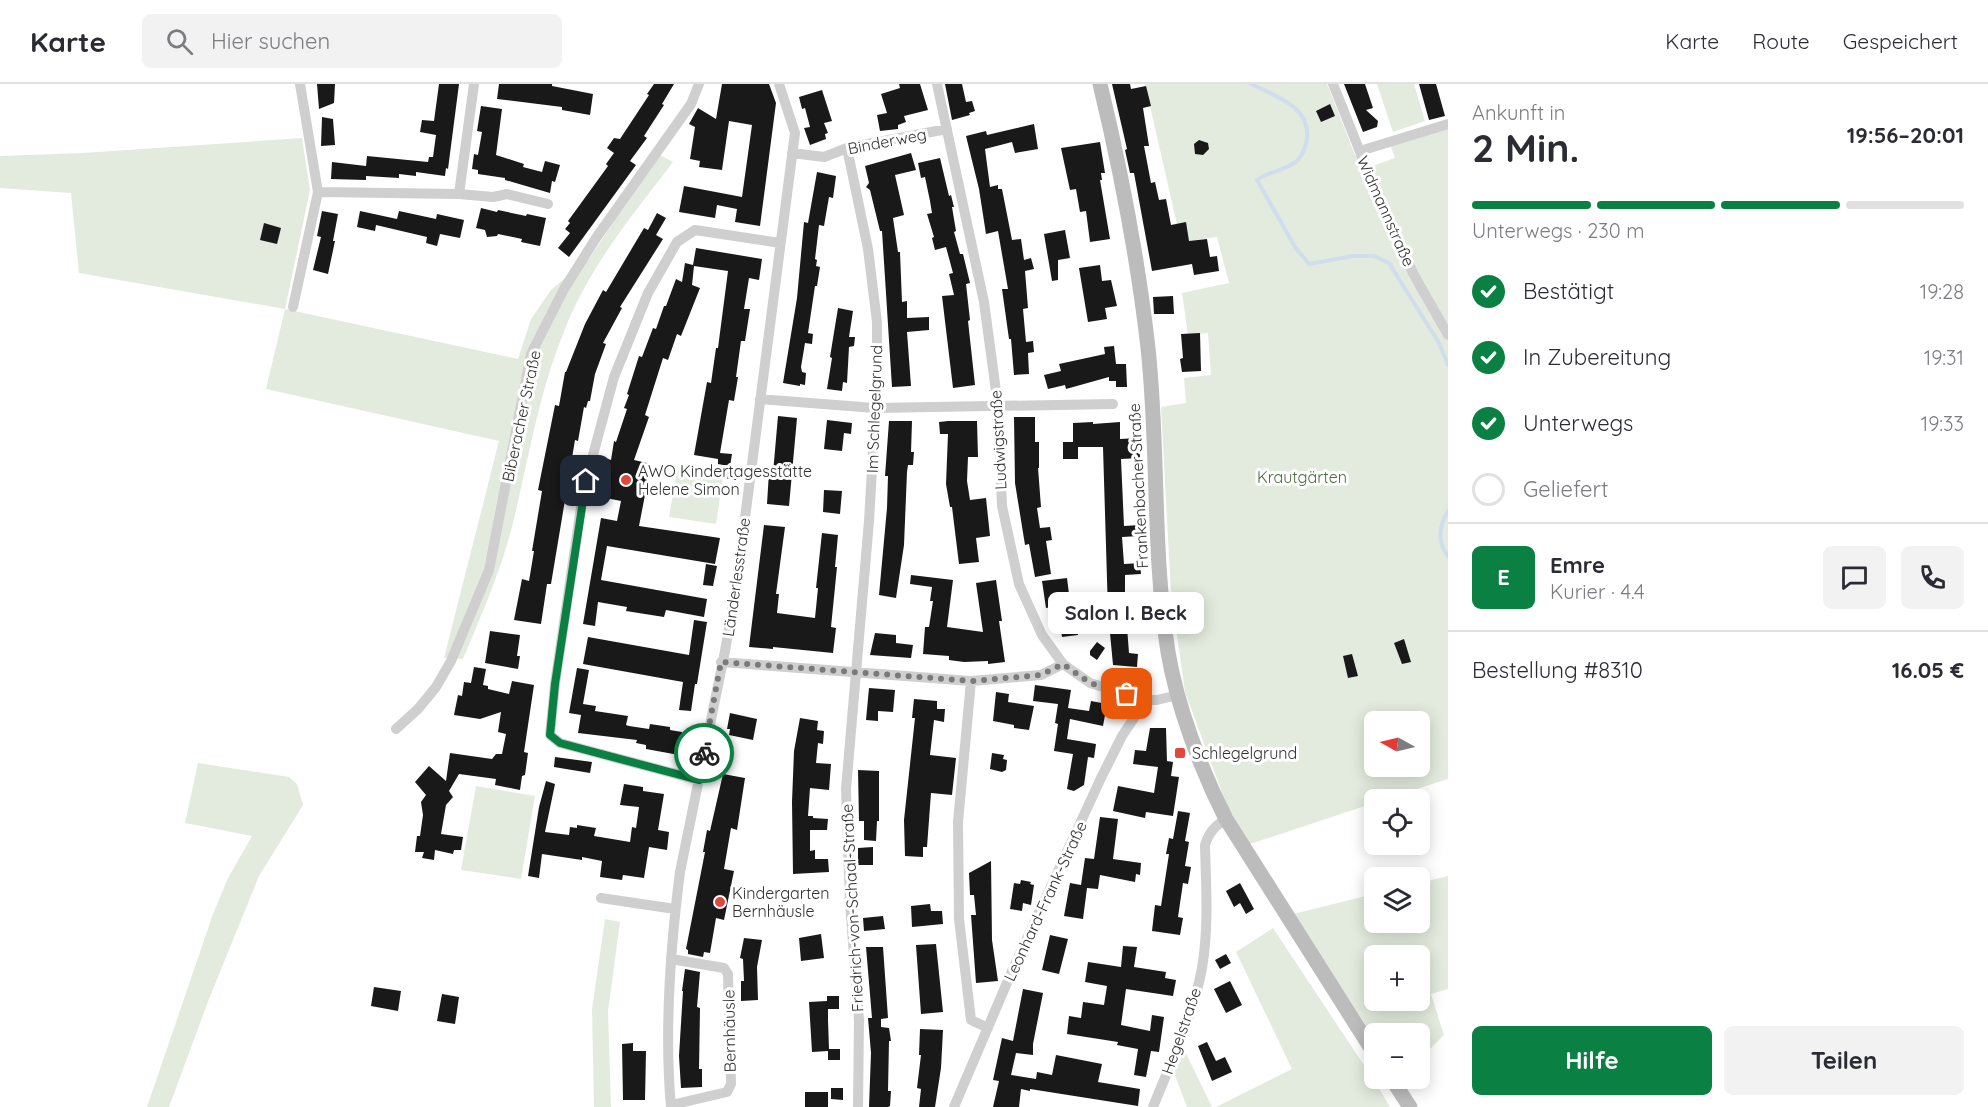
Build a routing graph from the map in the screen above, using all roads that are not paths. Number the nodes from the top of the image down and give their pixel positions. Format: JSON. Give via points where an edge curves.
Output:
{"nodes":[{"id":1,"x":300,"y":84,"type":"edge"},
{"id":2,"x":474,"y":84,"type":"edge"},
{"id":3,"x":699,"y":84,"type":"edge"},
{"id":4,"x":779,"y":84,"type":"edge"},
{"id":5,"x":937,"y":84,"type":"edge"},
{"id":6,"x":1100,"y":84,"type":"edge"},
{"id":7,"x":1333,"y":84,"type":"edge"},
{"id":8,"x":1448,"y":124,"type":"edge"},
{"id":9,"x":947,"y":129,"type":"junction"},
{"id":10,"x":847,"y":148,"type":"junction"},
{"id":11,"x":1360,"y":151,"type":"junction"},
{"id":12,"x":792,"y":153,"type":"junction"},
{"id":13,"x":318,"y":192,"type":"junction"},
{"id":14,"x":459,"y":194,"type":"junction"},
{"id":15,"x":548,"y":204,"type":"dead end"},
{"id":16,"x":780,"y":243,"type":"junction"},
{"id":17,"x":293,"y":307,"type":"dead end"},
{"id":18,"x":1448,"y":335,"type":"edge"},
{"id":19,"x":760,"y":399,"type":"junction"},
{"id":20,"x":1113,"y":404,"type":"dead end"},
{"id":21,"x":998,"y":406,"type":"junction"},
{"id":22,"x":875,"y":408,"type":"junction"},
{"id":23,"x":721,"y":662,"type":"junction"},
{"id":24,"x":1063,"y":664,"type":"junction"},
{"id":25,"x":856,"y":673,"type":"junction"},
{"id":26,"x":972,"y":681,"type":"junction"},
{"id":27,"x":1178,"y":695,"type":"junction"},
{"id":28,"x":1146,"y":700,"type":"junction"},
{"id":29,"x":396,"y":729,"type":"dead end"},
{"id":30,"x":699,"y":780,"type":"junction"},
{"id":31,"x":1226,"y":819,"type":"junction"},
{"id":32,"x":601,"y":898,"type":"dead end"},
{"id":33,"x":675,"y":909,"type":"junction"},
{"id":34,"x":671,"y":959,"type":"junction"},
{"id":35,"x":988,"y":1028,"type":"junction"},
{"id":36,"x":1364,"y":1037,"type":"edge"},
{"id":37,"x":1398,"y":1089,"type":"edge"},
{"id":38,"x":671,"y":1106,"type":"edge"},
{"id":39,"x":858,"y":1107,"type":"edge"},
{"id":40,"x":954,"y":1107,"type":"edge"},
{"id":41,"x":1153,"y":1107,"type":"edge"},
{"id":42,"x":1410,"y":1107,"type":"edge"}],
"edges":[{"from":1,"to":13,"type":"street"},
{"from":2,"to":14,"type":"street"},
{"from":3,"to":29,"type":"street","name":"Biberacher Straße","via":[[691,104],[596,238],[531,354],[489,570],[436,687]]},
{"from":4,"to":12,"type":"street","name":"Länderlesstraße","via":[[795,133]]},
{"from":5,"to":9,"type":"street","name":"Ludwigstraße"},
{"from":6,"to":27,"type":"main road","name":"Frankenbacher Straße","via":[[1132,243],[1148,348],[1162,593],[1168,655]]},
{"from":7,"to":11,"type":"street","name":"Widmannstraße"},
{"from":8,"to":11,"type":"street"},
{"from":9,"to":10,"type":"street","name":"Binderweg"},
{"from":9,"to":21,"type":"street","name":"Ludwigstraße","via":[[984,302]]},
{"from":10,"to":12,"type":"street","name":"Binderweg","via":[[824,157]]},
{"from":10,"to":22,"type":"street","name":"Im Schlegelgrund","via":[[868,249],[877,322]]},
{"from":11,"to":18,"type":"street","name":"Widmannstraße","via":[[1414,275]]},
{"from":12,"to":16,"type":"street","name":"Länderlesstraße"},
{"from":13,"to":14,"type":"street"},
{"from":13,"to":17,"type":"street"},
{"from":14,"to":15,"type":"street","via":[[507,194]]},
{"from":16,"to":19,"type":"street","name":"Länderlesstraße"},
{"from":16,"to":30,"type":"street","via":[[695,230],[677,242],[648,293],[614,377],[581,507],[550,735],[560,743]]},
{"from":19,"to":22,"type":"street"},
{"from":19,"to":23,"type":"street","name":"Länderlesstraße","via":[[736,587]]},
{"from":20,"to":21,"type":"street"},
{"from":21,"to":22,"type":"street"},
{"from":21,"to":24,"type":"street","name":"Ludwigstraße","via":[[1002,506],[1019,584],[1042,635]]},
{"from":22,"to":25,"type":"street","name":"Im Schlegelgrund"},
{"from":23,"to":25,"type":"street"},
{"from":23,"to":30,"type":"street","name":"Länderlesstraße"},
{"from":24,"to":26,"type":"street","via":[[1041,675]]},
{"from":24,"to":28,"type":"street","name":"Ludwigstraße","via":[[1090,683]]},
{"from":25,"to":26,"type":"street"},
{"from":25,"to":39,"type":"street","name":"Friedrich-von-Schaal-Straße","via":[[846,789],[859,1020]]},
{"from":26,"to":35,"type":"street","via":[[958,822],[959,919],[971,1020]]},
{"from":27,"to":28,"type":"street","name":"Ludwigstraße"},
{"from":27,"to":31,"type":"main road","name":"Frankenbacher Straße","via":[[1195,749]]},
{"from":28,"to":35,"type":"street","name":"Leonhard-Frank-Straße","via":[[1106,768]]},
{"from":30,"to":33,"type":"street","name":"Länderlesstraße"},
{"from":31,"to":36,"type":"main road","name":"Frankenbacher Straße"},
{"from":31,"to":41,"type":"street","name":"Hegelstraße","via":[[1215,826],[1205,845],[1207,921],[1202,969],[1192,1009]]},
{"from":32,"to":33,"type":"street"},
{"from":33,"to":34,"type":"street","name":"Länderlesstraße"},
{"from":34,"to":38,"type":"street","name":"Länderlesstraße"},
{"from":34,"to":38,"type":"street","name":"Bernhäusle","via":[[724,968],[728,974],[731,1084],[727,1092]]},
{"from":35,"to":40,"type":"street","name":"Leonhard-Frank-Straße"},
{"from":37,"to":42,"type":"main road"}]}
